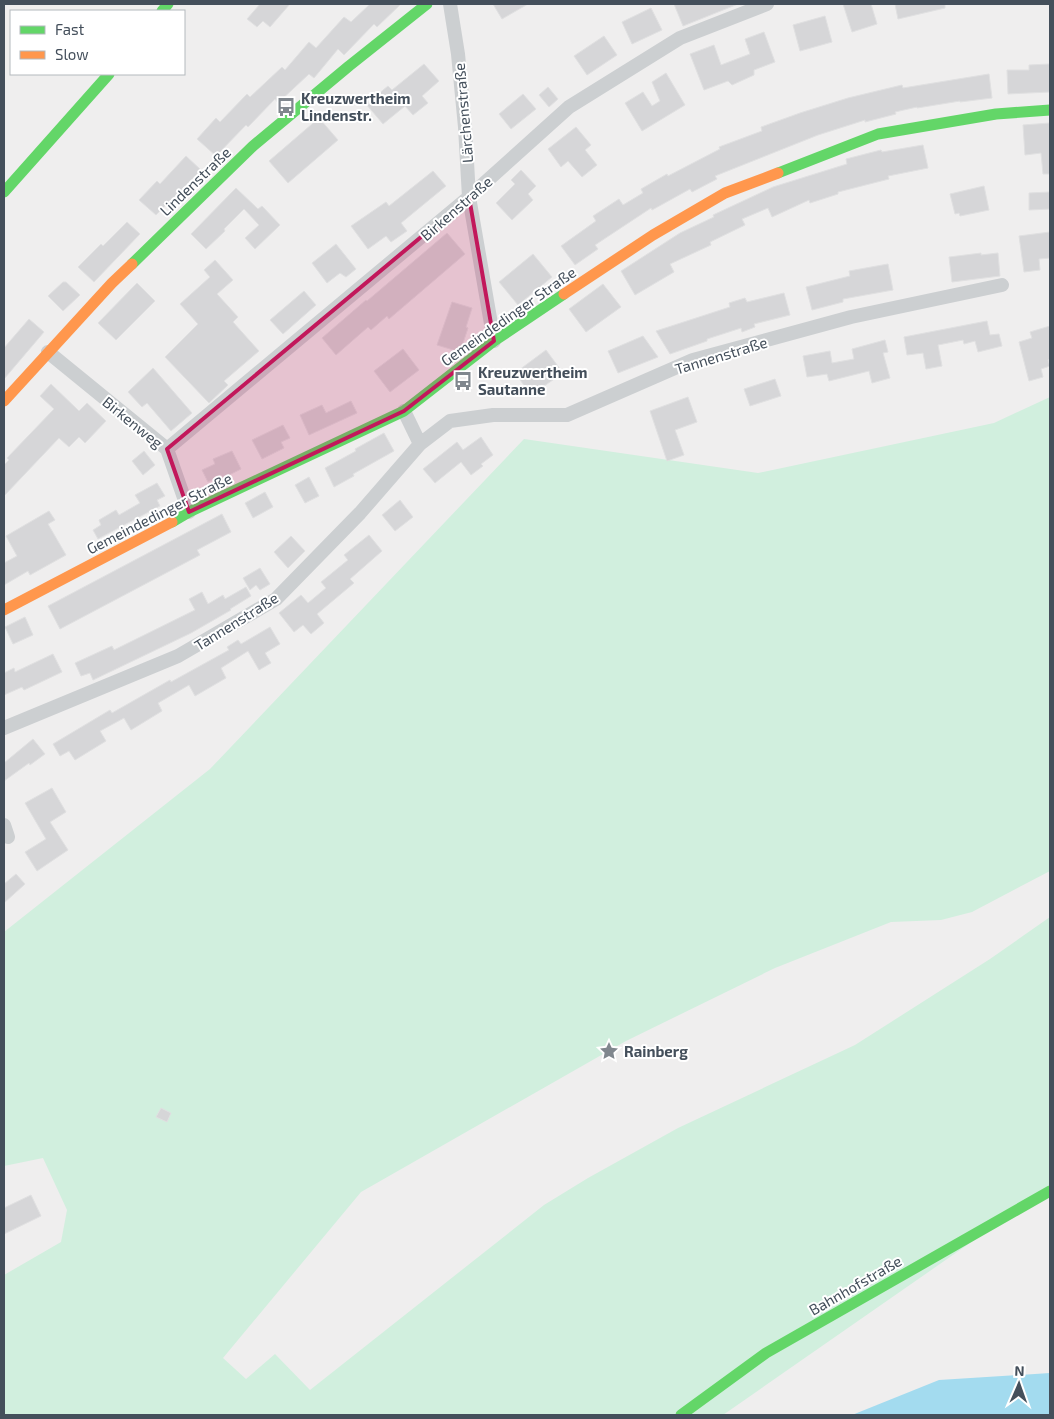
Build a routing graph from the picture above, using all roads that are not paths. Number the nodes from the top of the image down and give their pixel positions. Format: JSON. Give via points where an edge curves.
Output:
{"nodes":[{"id":1,"x":427,"y":4,"type":"edge"},
{"id":2,"x":450,"y":4,"type":"edge"},
{"id":3,"x":767,"y":4,"type":"edge"},
{"id":4,"x":108,"y":75,"type":"edge"},
{"id":5,"x":1050,"y":110,"type":"edge"},
{"id":6,"x":4,"y":192,"type":"edge"},
{"id":7,"x":469,"y":197,"type":"junction"},
{"id":8,"x":1002,"y":285,"type":"dead end"},
{"id":9,"x":494,"y":341,"type":"junction"},
{"id":10,"x":48,"y":352,"type":"junction"},
{"id":11,"x":4,"y":401,"type":"edge"},
{"id":12,"x":404,"y":411,"type":"junction"},
{"id":13,"x":420,"y":444,"type":"junction"},
{"id":14,"x":167,"y":449,"type":"junction"},
{"id":15,"x":189,"y":512,"type":"junction"},
{"id":16,"x":4,"y":610,"type":"edge"},
{"id":17,"x":4,"y":728,"type":"edge"},
{"id":18,"x":1050,"y":1190,"type":"edge"},
{"id":19,"x":681,"y":1415,"type":"edge"}],
"edges":[{"from":1,"to":10,"type":"street","name":"Lindenstraße","via":[[253,146],[112,283]]},
{"from":2,"to":7,"type":"street","name":"Lärchenstraße","via":[[458,54]]},
{"from":3,"to":7,"type":"street","name":"Birkenstraße","via":[[680,38],[569,107]]},
{"from":4,"to":6,"type":"street"},
{"from":5,"to":9,"type":"street","name":"Gemeindedinger Straße","via":[[996,114],[878,134],[725,193],[653,235]]},
{"from":7,"to":9,"type":"street","name":"Lärchenstraße"},
{"from":7,"to":14,"type":"street","name":"Birkenstraße"},
{"from":8,"to":13,"type":"street","name":"Tannenstraße","via":[[851,317],[693,360],[567,415],[493,415],[450,422]]},
{"from":9,"to":12,"type":"street","name":"Gemeindedinger Straße"},
{"from":10,"to":11,"type":"street","name":"Lindenstraße"},
{"from":10,"to":14,"type":"street","name":"Birkenweg"},
{"from":12,"to":13,"type":"street"},
{"from":12,"to":15,"type":"street","name":"Gemeindedinger Straße"},
{"from":13,"to":17,"type":"street","name":"Tannenstraße","via":[[360,513],[276,599],[178,656]]},
{"from":14,"to":15,"type":"street","name":"Birkenweg"},
{"from":15,"to":16,"type":"street","name":"Gemeindedinger Straße"},
{"from":18,"to":19,"type":"street","name":"Bahnhofstraße","via":[[766,1353]]}]}
